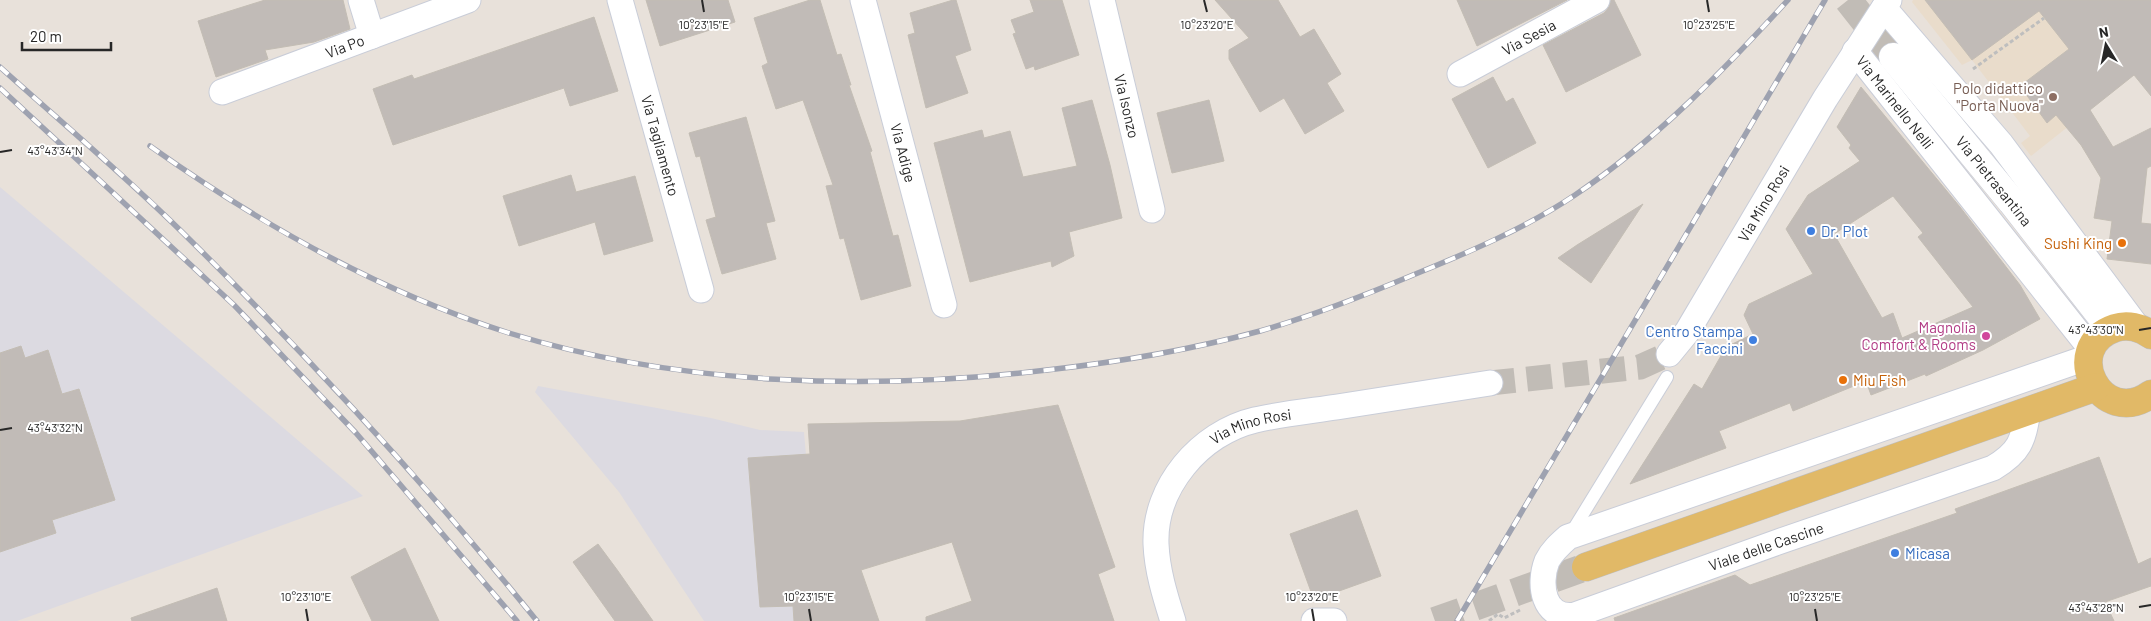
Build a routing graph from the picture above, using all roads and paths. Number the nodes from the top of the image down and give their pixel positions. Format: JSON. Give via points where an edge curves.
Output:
{"nodes":[{"id":1,"x":361,"y":0,"type":"edge"},
{"id":2,"x":468,"y":0,"type":"edge"},
{"id":3,"x":620,"y":0,"type":"edge"},
{"id":4,"x":863,"y":0,"type":"edge"},
{"id":5,"x":1102,"y":0,"type":"edge"},
{"id":6,"x":1597,"y":0,"type":"edge"},
{"id":7,"x":1886,"y":4,"type":"edge"},
{"id":8,"x":2044,"y":18,"type":"dead end"},
{"id":9,"x":372,"y":36,"type":"junction"},
{"id":10,"x":1855,"y":51,"type":"junction"},
{"id":11,"x":1894,"y":57,"type":"tunnel mouth"},
{"id":12,"x":1969,"y":71,"type":"dead end"},
{"id":13,"x":1460,"y":74,"type":"dead end"},
{"id":14,"x":222,"y":92,"type":"dead end"},
{"id":15,"x":1152,"y":210,"type":"dead end"},
{"id":16,"x":701,"y":290,"type":"dead end"},
{"id":17,"x":944,"y":305,"type":"dead end"},
{"id":18,"x":2133,"y":331,"type":"edge"},
{"id":19,"x":2090,"y":353,"type":"junction"},
{"id":20,"x":1668,"y":366,"type":"joint"},
{"id":21,"x":1490,"y":384,"type":"tunnel mouth"},
{"id":22,"x":2096,"y":388,"type":"junction"},
{"id":23,"x":2150,"y":397,"type":"edge"},
{"id":24,"x":2028,"y":411,"type":"junction"},
{"id":25,"x":1568,"y":537,"type":"junction"},
{"id":26,"x":1586,"y":567,"type":"tunnel mouth"},
{"id":27,"x":1545,"y":598,"type":"junction"},
{"id":28,"x":1173,"y":621,"type":"edge"},
{"id":29,"x":1314,"y":621,"type":"edge"},
{"id":30,"x":1334,"y":621,"type":"edge"},
{"id":31,"x":1489,"y":621,"type":"edge"}],
"edges":[{"from":1,"to":9,"type":"street"},
{"from":2,"to":9,"type":"street","name":"Via Po"},
{"from":3,"to":16,"type":"street","name":"Via Tagliamento"},
{"from":4,"to":17,"type":"street","name":"Via Adige"},
{"from":5,"to":15,"type":"street","name":"Via Isonzo"},
{"from":6,"to":13,"type":"street","name":"Via Sesia"},
{"from":7,"to":10,"type":"street","name":"Via Marinello Nelli"},
{"from":7,"to":18,"type":"street","name":"Via Marinello Nelli","via":[[2001,144]]},
{"from":8,"to":12,"type":"path"},
{"from":9,"to":14,"type":"street","name":"Via Po"},
{"from":10,"to":19,"type":"street","name":"Via Marinello Nelli"},
{"from":10,"to":20,"type":"street","name":"Via Mino Rosi"},
{"from":11,"to":18,"type":"main road","name":"Via Pietrasantina","via":[[2012,202]]},
{"from":18,"to":19,"type":"main road","via":[[2097,339]]},
{"from":19,"to":22,"type":"main road","via":[[2088,369]]},
{"from":19,"to":25,"type":"street"},
{"from":20,"to":25,"type":"lane"},
{"from":21,"to":28,"type":"street","name":"Via Mino Rosi","via":[[1254,420],[1213,438],[1188,459],[1177,474],[1160,512],[1156,543],[1158,563]]},
{"from":22,"to":23,"type":"main road","via":[[2108,398],[2123,403]]},
{"from":22,"to":24,"type":"main road"},
{"from":24,"to":26,"type":"main road"},
{"from":24,"to":27,"type":"street","name":"Viale delle Cascine","via":[[2017,451],[1993,468],[1575,614],[1568,616],[1556,612]]},
{"from":25,"to":27,"type":"street","via":[[1555,548],[1548,560],[1542,584]]},
{"from":27,"to":31,"type":"path","via":[[1504,618],[1498,614]]},
{"from":29,"to":30,"type":"street"}]}
